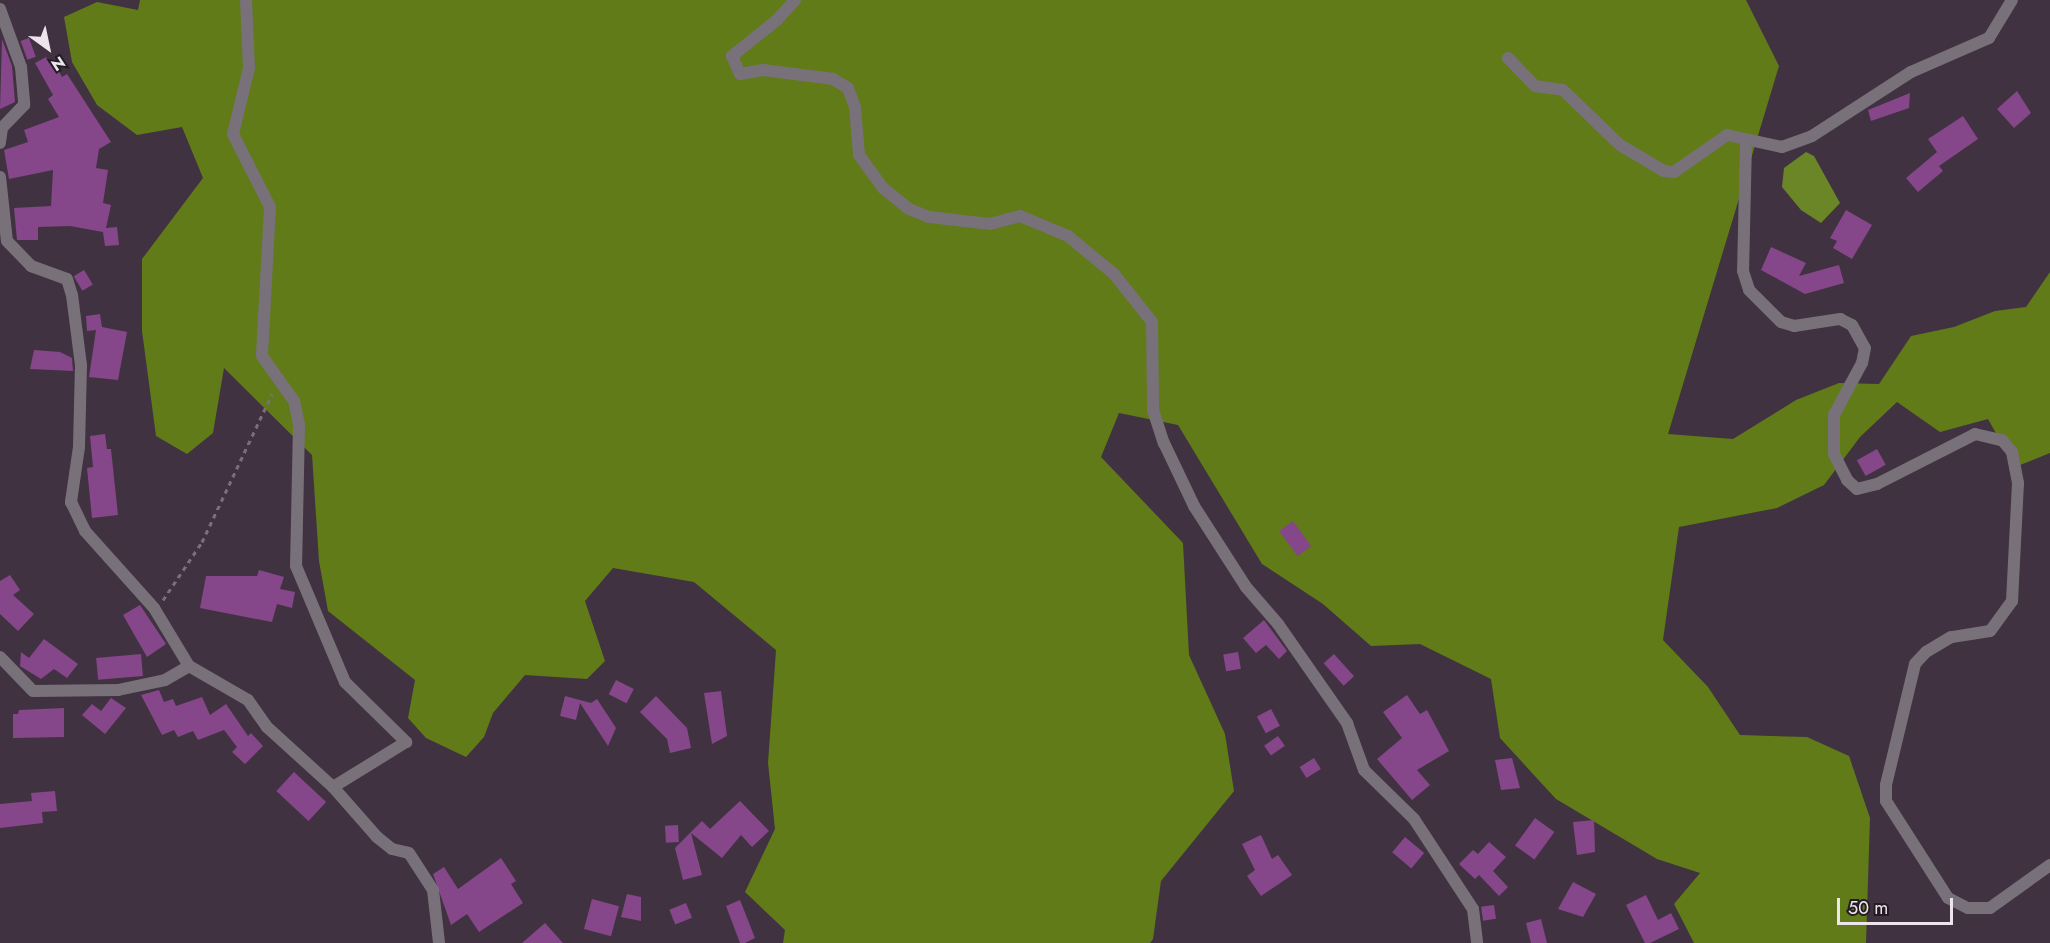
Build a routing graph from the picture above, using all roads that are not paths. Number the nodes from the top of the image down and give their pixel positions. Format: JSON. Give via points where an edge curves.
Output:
{"nodes":[{"id":1,"x":246,"y":0,"type":"edge"},
{"id":2,"x":795,"y":0,"type":"edge"},
{"id":3,"x":2012,"y":0,"type":"edge"},
{"id":4,"x":0,"y":9,"type":"edge"},
{"id":5,"x":1508,"y":58,"type":"dead end"},
{"id":6,"x":1746,"y":141,"type":"junction"},
{"id":7,"x":0,"y":143,"type":"edge"},
{"id":8,"x":0,"y":177,"type":"edge"},
{"id":9,"x":0,"y":657,"type":"edge"},
{"id":10,"x":189,"y":666,"type":"junction"},
{"id":11,"x":333,"y":787,"type":"junction"},
{"id":12,"x":2050,"y":866,"type":"edge"},
{"id":13,"x":439,"y":943,"type":"edge"},
{"id":14,"x":1477,"y":943,"type":"edge"}],
"edges":[{"from":1,"to":11,"type":"street","via":[[249,68],[233,134],[270,207],[262,356],[294,401],[299,424],[296,566],[345,682],[406,742]]},
{"from":2,"to":14,"type":"street","via":[[732,56],[740,74],[764,70],[833,79],[848,88],[855,107],[860,155],[883,188],[909,209],[929,217],[990,224],[1020,216],[1068,236],[1114,274],[1152,322],[1153,410],[1194,506],[1246,587],[1278,624],[1347,723],[1364,770],[1413,819],[1473,909]]},
{"from":3,"to":6,"type":"street","via":[[1989,38],[1911,72],[1812,136],[1782,147]]},
{"from":4,"to":7,"type":"street","via":[[21,67],[24,105],[2,128]]},
{"from":5,"to":6,"type":"street","via":[[1535,86],[1563,90],[1620,146],[1664,171],[1674,172],[1727,135]]},
{"from":6,"to":12,"type":"street","via":[[1743,271],[1749,290],[1781,322],[1794,326],[1840,320],[1852,325],[1865,348],[1862,363],[1834,415],[1834,454],[1847,480],[1857,489],[1877,484],[1975,434],[2002,440],[2012,452],[2018,483],[2012,601],[1990,631],[1951,637],[1915,664],[1886,785],[1886,801],[1948,898],[1968,908],[1990,908]]},
{"from":8,"to":10,"type":"street","via":[[7,241],[31,266],[67,279],[72,295],[81,365],[79,447],[71,502],[85,531],[154,608]]},
{"from":9,"to":10,"type":"street","via":[[33,691],[118,690],[165,680]]},
{"from":10,"to":11,"type":"street","via":[[248,700],[267,727]]},
{"from":11,"to":13,"type":"street","via":[[377,837],[392,849],[409,854],[433,890]]}]}
